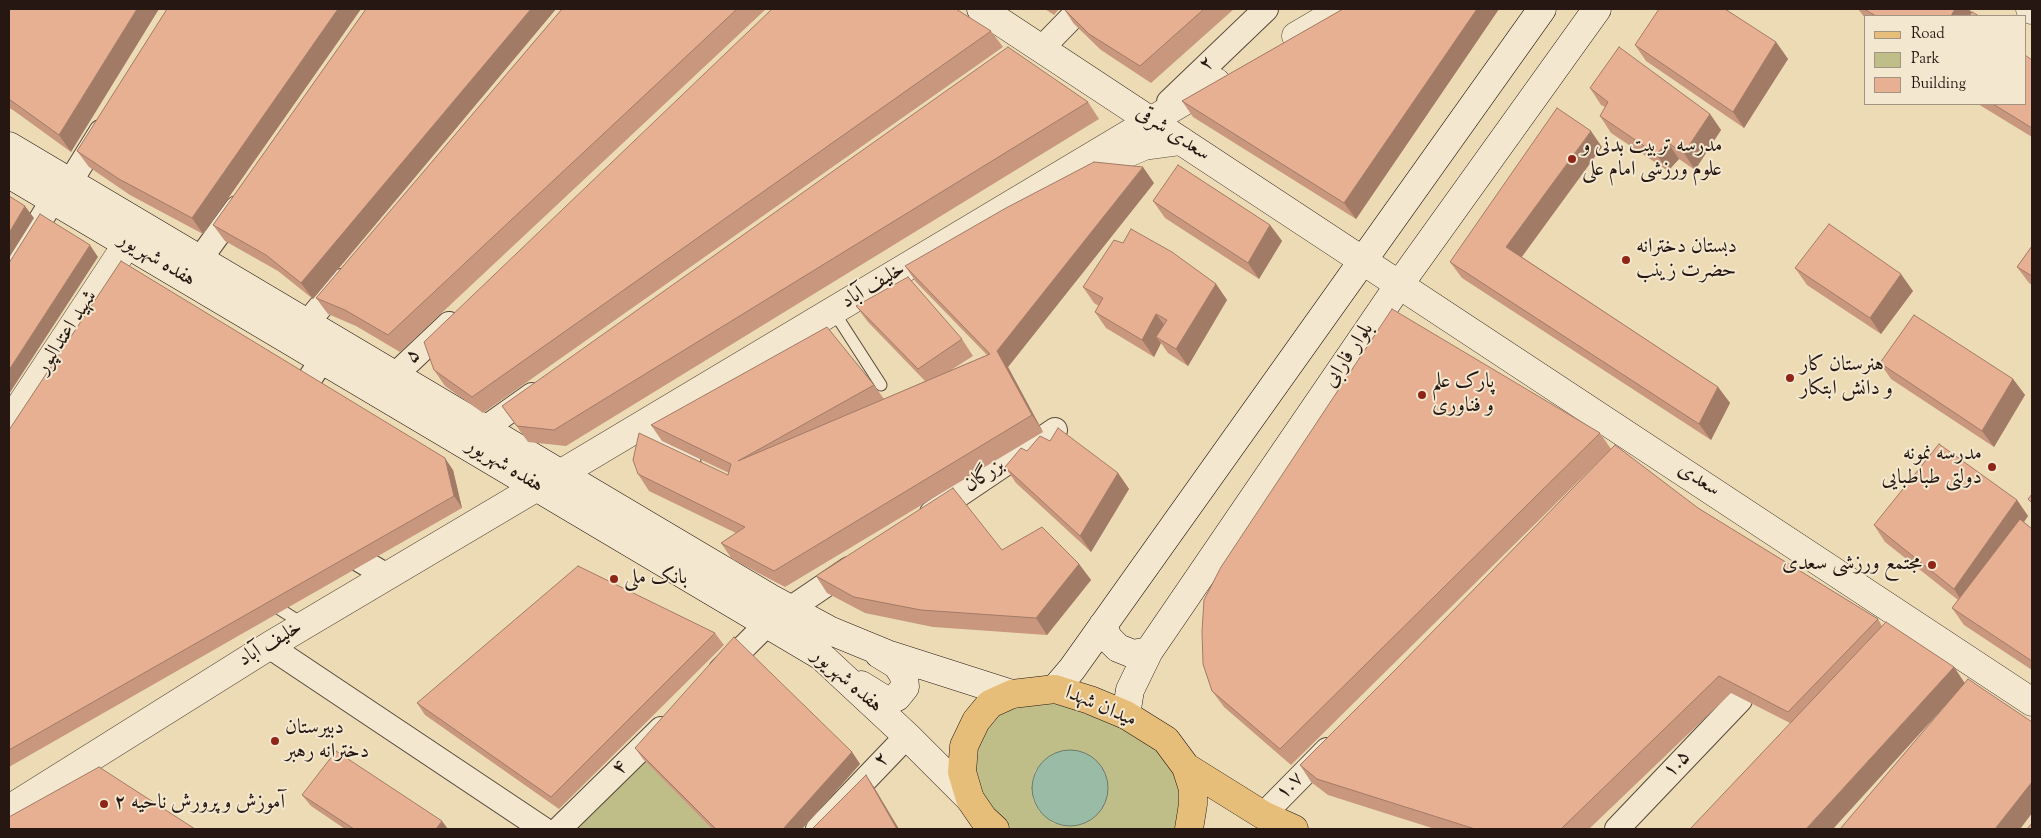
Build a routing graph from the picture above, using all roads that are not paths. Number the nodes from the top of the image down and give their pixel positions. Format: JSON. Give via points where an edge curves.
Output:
{"nodes":[{"id":1,"x":981,"y":9,"type":"edge"},
{"id":2,"x":1080,"y":9,"type":"edge"},
{"id":3,"x":1266,"y":9,"type":"edge"},
{"id":4,"x":1342,"y":9,"type":"edge"},
{"id":5,"x":1542,"y":9,"type":"edge"},
{"id":6,"x":1597,"y":9,"type":"edge"},
{"id":7,"x":1028,"y":47,"type":"junction"},
{"id":8,"x":1276,"y":47,"type":"edge"},
{"id":9,"x":1244,"y":66,"type":"edge"},
{"id":10,"x":110,"y":116,"type":"edge"},
{"id":11,"x":1150,"y":121,"type":"junction"},
{"id":12,"x":1181,"y":141,"type":"junction"},
{"id":13,"x":9,"y":146,"type":"edge"},
{"id":14,"x":9,"y":174,"type":"edge"},
{"id":15,"x":252,"y":186,"type":"edge"},
{"id":16,"x":1034,"y":190,"type":"junction"},
{"id":17,"x":62,"y":191,"type":"junction"},
{"id":18,"x":127,"y":244,"type":"junction"},
{"id":19,"x":200,"y":259,"type":"junction"},
{"id":20,"x":1364,"y":261,"type":"junction"},
{"id":21,"x":358,"y":262,"type":"edge"},
{"id":22,"x":9,"y":271,"type":"edge"},
{"id":23,"x":1399,"y":285,"type":"junction"},
{"id":24,"x":467,"y":307,"type":"edge"},
{"id":25,"x":834,"y":312,"type":"junction"},
{"id":26,"x":307,"y":323,"type":"junction"},
{"id":27,"x":322,"y":360,"type":"junction"},
{"id":28,"x":395,"y":375,"type":"junction"},
{"id":29,"x":549,"y":382,"type":"edge"},
{"id":30,"x":881,"y":385,"type":"dead end"},
{"id":31,"x":9,"y":423,"type":"edge"},
{"id":32,"x":280,"y":423,"type":"edge"},
{"id":33,"x":639,"y":427,"type":"junction"},
{"id":34,"x":484,"y":429,"type":"junction"},
{"id":35,"x":1055,"y":430,"type":"edge"},
{"id":36,"x":702,"y":466,"type":"edge"},
{"id":37,"x":560,"y":474,"type":"junction"},
{"id":38,"x":537,"y":487,"type":"junction"},
{"id":39,"x":910,"y":528,"type":"edge"},
{"id":40,"x":320,"y":536,"type":"edge"},
{"id":41,"x":870,"y":555,"type":"edge"},
{"id":42,"x":387,"y":576,"type":"junction"},
{"id":43,"x":263,"y":598,"type":"edge"},
{"id":44,"x":790,"y":609,"type":"junction"},
{"id":45,"x":304,"y":624,"type":"junction"},
{"id":46,"x":767,"y":624,"type":"junction"},
{"id":47,"x":1102,"y":625,"type":"junction"},
{"id":48,"x":866,"y":645,"type":"junction"},
{"id":49,"x":269,"y":646,"type":"junction"},
{"id":50,"x":1149,"y":651,"type":"junction"},
{"id":51,"x":821,"y":656,"type":"junction"},
{"id":52,"x":707,"y":684,"type":"edge"},
{"id":53,"x":1055,"y":690,"type":"junction"},
{"id":54,"x":1012,"y":694,"type":"junction"},
{"id":55,"x":1740,"y":700,"type":"edge"},
{"id":56,"x":2032,"y":702,"type":"edge"},
{"id":57,"x":679,"y":711,"type":"edge"},
{"id":58,"x":1126,"y":715,"type":"junction"},
{"id":59,"x":907,"y":736,"type":"junction"},
{"id":60,"x":1339,"y":738,"type":"edge"},
{"id":61,"x":1186,"y":768,"type":"junction"},
{"id":62,"x":970,"y":799,"type":"junction"},
{"id":63,"x":9,"y":809,"type":"edge"},
{"id":64,"x":1263,"y":815,"type":"junction"},
{"id":65,"x":543,"y":829,"type":"edge"},
{"id":66,"x":559,"y":829,"type":"edge"},
{"id":67,"x":818,"y":829,"type":"edge"},
{"id":68,"x":995,"y":829,"type":"edge"},
{"id":69,"x":1190,"y":829,"type":"edge"},
{"id":70,"x":1294,"y":829,"type":"edge"},
{"id":71,"x":1616,"y":829,"type":"edge"}],
"edges":[{"from":1,"to":7,"type":"main road","name":"سعدی شرقی"},
{"from":2,"to":7,"type":"street"},
{"from":3,"to":11,"type":"street","name":"۲"},
{"from":4,"to":8,"type":"main road"},
{"from":5,"to":20,"type":"main road","name":"بلوار فارابی"},
{"from":6,"to":23,"type":"main road","name":"بلوار فارابی"},
{"from":7,"to":11,"type":"main road","name":"سعدی شرقی"},
{"from":9,"to":11,"type":"main road","name":"خلیف آباد"},
{"from":10,"to":17,"type":"street"},
{"from":11,"to":12,"type":"main road","name":"سعدی شرقی"},
{"from":11,"to":16,"type":"main road","name":"خلیف آباد"},
{"from":12,"to":16,"type":"main road","via":[[1144,146],[1054,190]]},
{"from":12,"to":20,"type":"main road","name":"سعدی شرقی"},
{"from":13,"to":17,"type":"main road","name":"هفده شهریور"},
{"from":14,"to":17,"type":"main road","name":"هفده شهریور"},
{"from":15,"to":19,"type":"street"},
{"from":16,"to":25,"type":"main road","name":"خلیف آباد"},
{"from":17,"to":18,"type":"main road","name":"هفده شهریور"},
{"from":17,"to":19,"type":"main road","name":"هفده شهریور"},
{"from":17,"to":22,"type":"street"},
{"from":18,"to":27,"type":"main road","name":"هفده شهریور","via":[[219,310]]},
{"from":18,"to":31,"type":"main road","name":"شهید اعتدالپور"},
{"from":19,"to":26,"type":"main road","name":"هفده شهریور"},
{"from":20,"to":23,"type":"main road","name":"سعدی"},
{"from":20,"to":47,"type":"main road","name":"بلوار فارابی"},
{"from":21,"to":26,"type":"street"},
{"from":23,"to":50,"type":"main road","name":"بلوار فارابی"},
{"from":23,"to":56,"type":"main road","name":"سعدی","via":[[1628,447],[1980,679]]},
{"from":24,"to":28,"type":"street","name":"۵"},
{"from":25,"to":30,"type":"lane"},
{"from":25,"to":33,"type":"main road","name":"خلیف آباد"},
{"from":26,"to":28,"type":"main road","name":"هفده شهریور"},
{"from":27,"to":32,"type":"street"},
{"from":27,"to":38,"type":"main road","name":"هفده شهریور"},
{"from":28,"to":34,"type":"main road","name":"هفده شهریور"},
{"from":29,"to":34,"type":"street"},
{"from":33,"to":36,"type":"lane"},
{"from":33,"to":37,"type":"main road","name":"خلیف آباد"},
{"from":34,"to":37,"type":"main road","name":"هفده شهریور"},
{"from":35,"to":39,"type":"street","name":"بزرگان"},
{"from":37,"to":44,"type":"main road","name":"هفده شهریور"},
{"from":38,"to":42,"type":"main road","name":"خلیف آباد"},
{"from":38,"to":46,"type":"main road","name":"هفده شهریور"},
{"from":40,"to":42,"type":"street"},
{"from":41,"to":44,"type":"street"},
{"from":42,"to":45,"type":"main road","name":"خلیف آباد"},
{"from":43,"to":45,"type":"lane"},
{"from":44,"to":48,"type":"main road","name":"هفده شهریور"},
{"from":45,"to":49,"type":"main road","name":"خلیف آباد"},
{"from":46,"to":51,"type":"main road","name":"هفده شهریور"},
{"from":46,"to":52,"type":"street"},
{"from":47,"to":50,"type":"main road","via":[[1118,648],[1133,654]]},
{"from":47,"to":53,"type":"main road","name":"بلوار فارابی"},
{"from":48,"to":51,"type":"main road","via":[[897,665],[904,676],[905,687],[887,701]]},
{"from":48,"to":54,"type":"main road","name":"هفده شهریور"},
{"from":49,"to":63,"type":"main road","name":"خلیف آباد"},
{"from":49,"to":65,"type":"street"},
{"from":50,"to":58,"type":"main road","name":"بلوار فارابی","via":[[1130,690]]},
{"from":51,"to":59,"type":"main road","name":"هفده شهریور"},
{"from":53,"to":54,"type":"main road","name":"میدان شهدا"},
{"from":53,"to":58,"type":"main road","name":"میدان شهدا"},
{"from":54,"to":62,"type":"main road","name":"میدان شهدا","via":[[990,704],[976,721],[964,746],[962,772]]},
{"from":55,"to":71,"type":"street","name":"۱.۵","via":[[1703,731]]},
{"from":57,"to":66,"type":"street","name":"۴"},
{"from":58,"to":61,"type":"main road","name":"میدان شهدا","via":[[1166,740]]},
{"from":59,"to":62,"type":"main road","name":"هفده شهریور"},
{"from":59,"to":67,"type":"street","name":"۲"},
{"from":60,"to":64,"type":"street","name":"۱.۷"},
{"from":61,"to":64,"type":"main road"},
{"from":61,"to":69,"type":"main road","name":"میدان شهدا","via":[[1193,788]]},
{"from":62,"to":68,"type":"main road","name":"میدان شهدا"},
{"from":64,"to":70,"type":"main road"}]}
